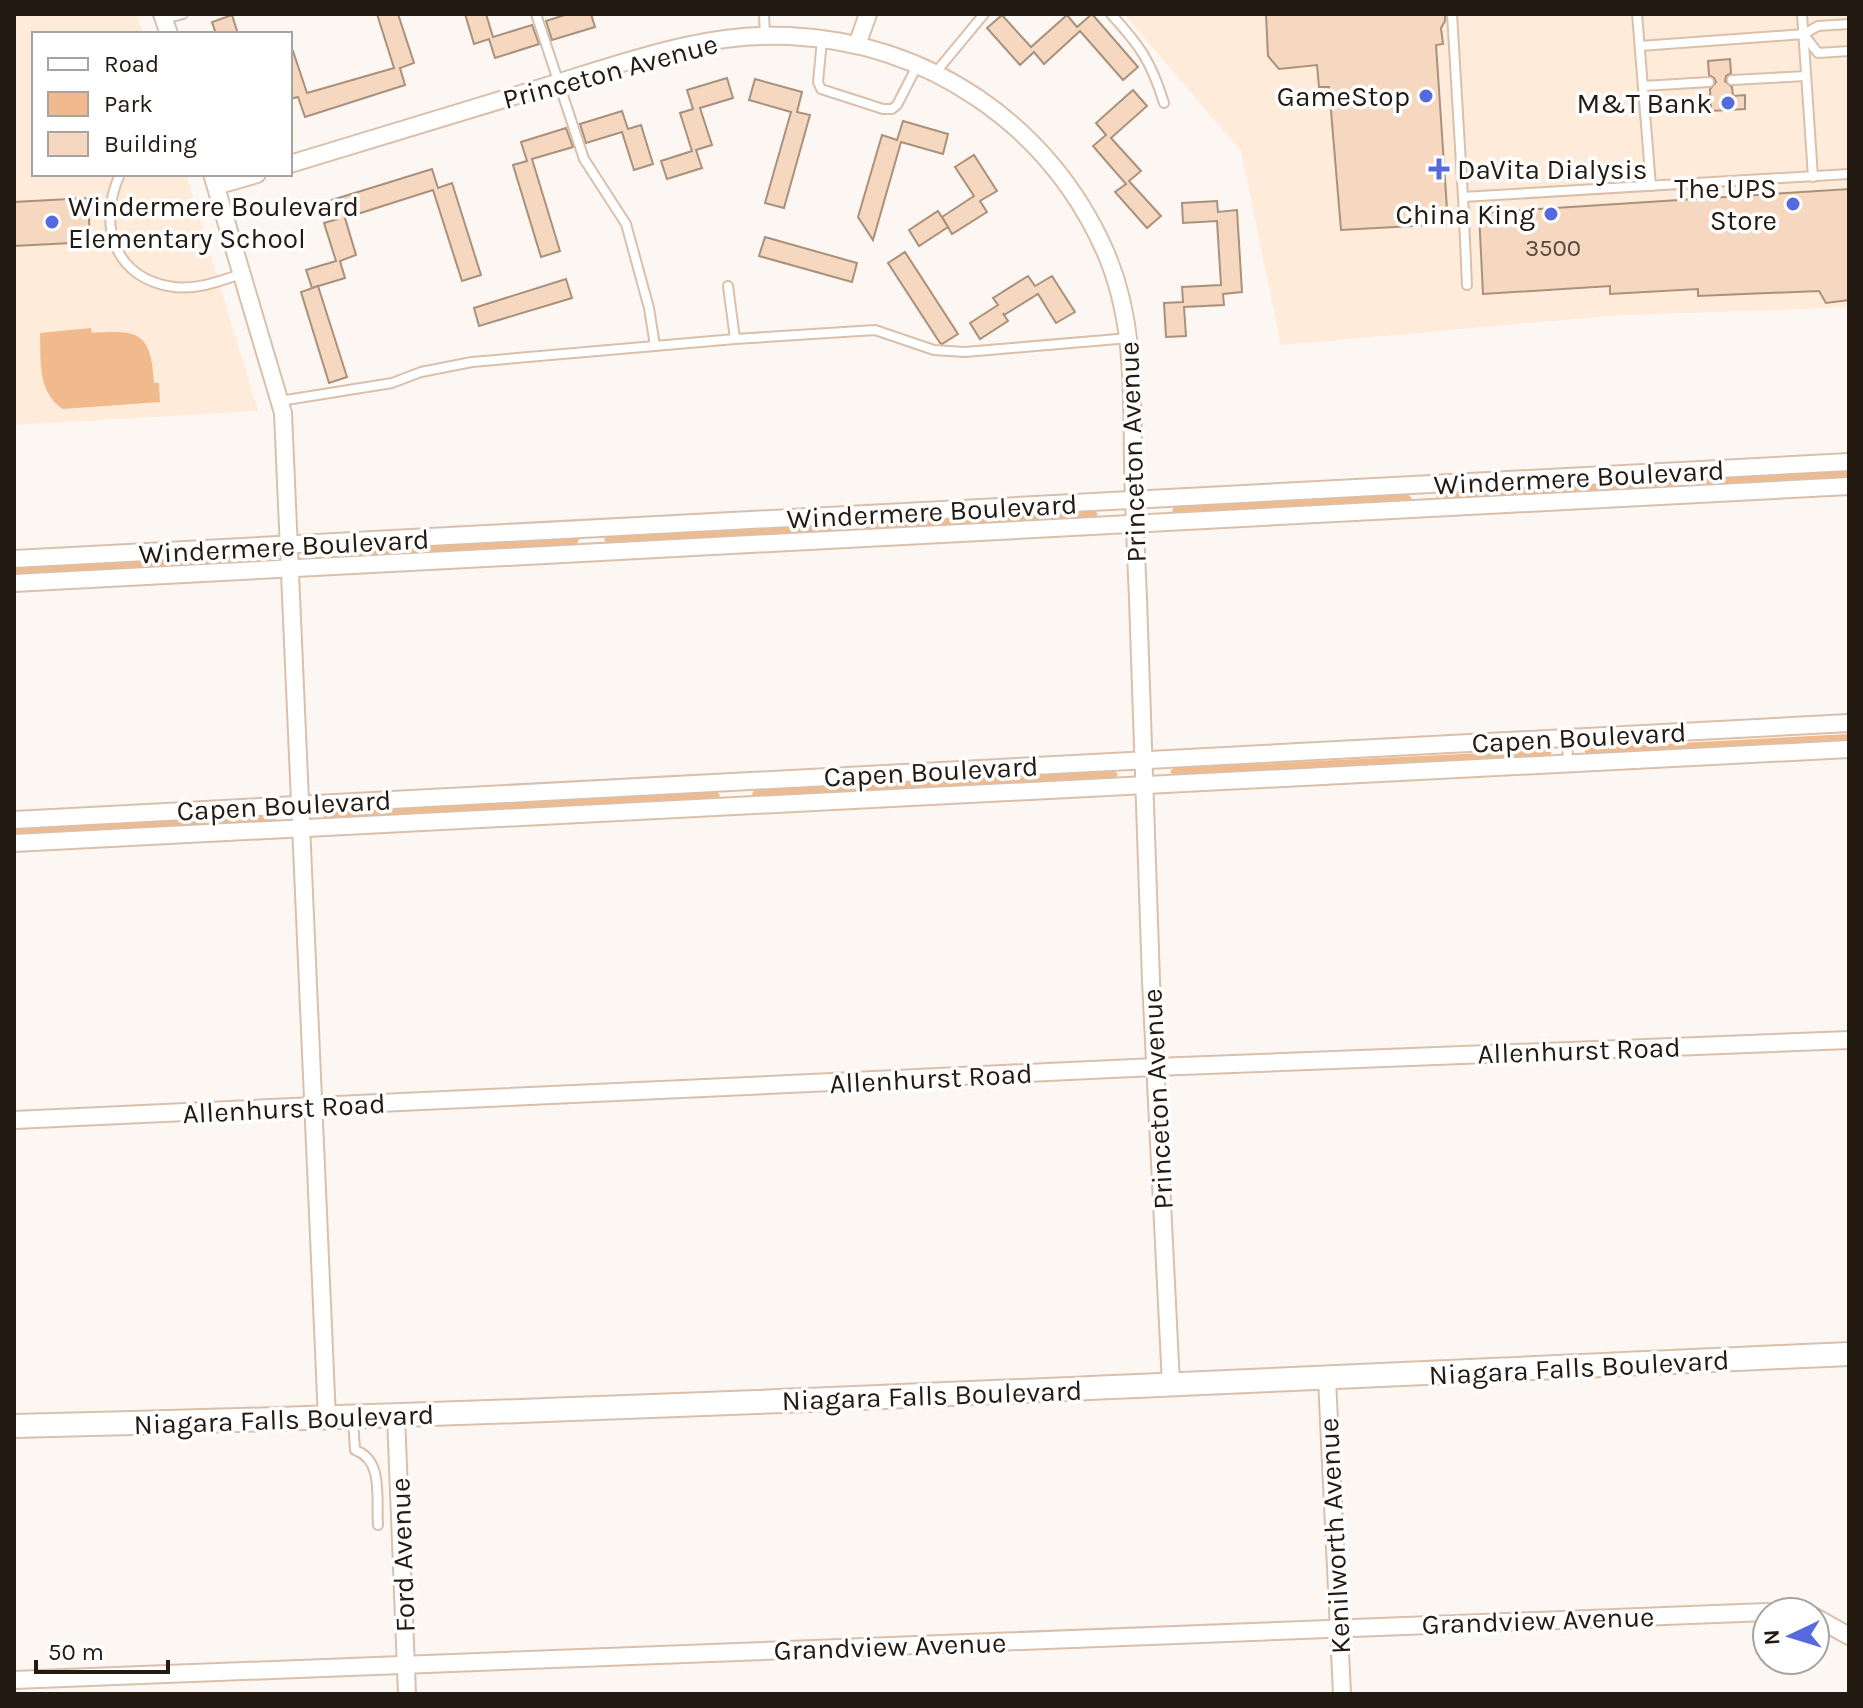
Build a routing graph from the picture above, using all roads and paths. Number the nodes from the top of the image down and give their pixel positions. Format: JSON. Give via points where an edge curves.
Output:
{"nodes":[{"id":1,"x":183,"y":14,"type":"edge"},
{"id":2,"x":536,"y":14,"type":"edge"},
{"id":3,"x":764,"y":14,"type":"edge"},
{"id":4,"x":868,"y":14,"type":"edge"},
{"id":5,"x":984,"y":14,"type":"edge"},
{"id":6,"x":1111,"y":14,"type":"edge"},
{"id":7,"x":1452,"y":14,"type":"edge"},
{"id":8,"x":1637,"y":14,"type":"edge"},
{"id":9,"x":1802,"y":14,"type":"edge"},
{"id":10,"x":165,"y":22,"type":"edge"},
{"id":11,"x":1849,"y":24,"type":"edge"},
{"id":12,"x":1804,"y":34,"type":"junction"},
{"id":13,"x":765,"y":36,"type":"junction"},
{"id":14,"x":822,"y":39,"type":"junction"},
{"id":15,"x":857,"y":45,"type":"junction"},
{"id":16,"x":1640,"y":46,"type":"junction"},
{"id":17,"x":1849,"y":51,"type":"edge"},
{"id":18,"x":918,"y":65,"type":"junction"},
{"id":19,"x":936,"y":72,"type":"junction"},
{"id":20,"x":1806,"y":76,"type":"junction"},
{"id":21,"x":1732,"y":80,"type":"dead end"},
{"id":22,"x":1709,"y":82,"type":"dead end"},
{"id":23,"x":558,"y":83,"type":"junction"},
{"id":24,"x":1643,"y":86,"type":"junction"},
{"id":25,"x":1164,"y":103,"type":"dead end"},
{"id":26,"x":292,"y":163,"type":"edge"},
{"id":27,"x":1849,"y":174,"type":"edge"},
{"id":28,"x":119,"y":176,"type":"edge"},
{"id":29,"x":243,"y":176,"type":"edge"},
{"id":30,"x":1813,"y":177,"type":"junction"},
{"id":31,"x":214,"y":180,"type":"edge"},
{"id":32,"x":1651,"y":186,"type":"junction"},
{"id":33,"x":1463,"y":197,"type":"junction"},
{"id":34,"x":242,"y":274,"type":"junction"},
{"id":35,"x":1467,"y":285,"type":"dead end"},
{"id":36,"x":728,"y":286,"type":"dead end"},
{"id":37,"x":1130,"y":338,"type":"junction"},
{"id":38,"x":735,"y":339,"type":"junction"},
{"id":39,"x":655,"y":346,"type":"junction"},
{"id":40,"x":280,"y":401,"type":"junction"},
{"id":41,"x":1849,"y":462,"type":"edge"},
{"id":42,"x":1689,"y":471,"type":"junction"},
{"id":43,"x":1425,"y":485,"type":"junction"},
{"id":44,"x":1849,"y":486,"type":"edge"},
{"id":45,"x":1690,"y":495,"type":"junction"},
{"id":46,"x":1133,"y":501,"type":"junction"},
{"id":47,"x":1426,"y":509,"type":"junction"},
{"id":48,"x":850,"y":516,"type":"junction"},
{"id":49,"x":1135,"y":525,"type":"junction"},
{"id":50,"x":592,"y":530,"type":"junction"},
{"id":51,"x":851,"y":540,"type":"junction"},
{"id":52,"x":289,"y":546,"type":"junction"},
{"id":53,"x":594,"y":553,"type":"junction"},
{"id":54,"x":14,"y":559,"type":"edge"},
{"id":55,"x":291,"y":569,"type":"junction"},
{"id":56,"x":14,"y":583,"type":"edge"},
{"id":57,"x":1849,"y":723,"type":"edge"},
{"id":58,"x":1567,"y":737,"type":"junction"},
{"id":59,"x":1849,"y":749,"type":"edge"},
{"id":60,"x":1144,"y":760,"type":"junction"},
{"id":61,"x":1568,"y":763,"type":"junction"},
{"id":62,"x":733,"y":782,"type":"junction"},
{"id":63,"x":1145,"y":784,"type":"junction"},
{"id":64,"x":299,"y":805,"type":"junction"},
{"id":65,"x":735,"y":805,"type":"junction"},
{"id":66,"x":14,"y":820,"type":"edge"},
{"id":67,"x":300,"y":828,"type":"junction"},
{"id":68,"x":14,"y":843,"type":"edge"},
{"id":69,"x":1849,"y":1040,"type":"edge"},
{"id":70,"x":1155,"y":1067,"type":"junction"},
{"id":71,"x":313,"y":1107,"type":"junction"},
{"id":72,"x":14,"y":1120,"type":"edge"},
{"id":73,"x":1849,"y":1354,"type":"edge"},
{"id":74,"x":1327,"y":1379,"type":"junction"},
{"id":75,"x":1171,"y":1384,"type":"junction"},
{"id":76,"x":396,"y":1416,"type":"junction"},
{"id":77,"x":353,"y":1418,"type":"junction"},
{"id":78,"x":327,"y":1419,"type":"junction"},
{"id":79,"x":14,"y":1426,"type":"edge"},
{"id":80,"x":398,"y":1465,"type":"junction"},
{"id":81,"x":375,"y":1466,"type":"junction"},
{"id":82,"x":378,"y":1525,"type":"dead end"},
{"id":83,"x":1751,"y":1613,"type":"edge"},
{"id":84,"x":1831,"y":1626,"type":"edge"},
{"id":85,"x":1338,"y":1627,"type":"junction"},
{"id":86,"x":1849,"y":1636,"type":"edge"},
{"id":87,"x":406,"y":1666,"type":"junction"},
{"id":88,"x":14,"y":1680,"type":"edge"},
{"id":89,"x":407,"y":1694,"type":"edge"},
{"id":90,"x":1342,"y":1694,"type":"edge"}],
"edges":[{"from":1,"to":10,"type":"lane"},
{"from":2,"to":23,"type":"lane"},
{"from":3,"to":13,"type":"lane"},
{"from":4,"to":15,"type":"street"},
{"from":5,"to":19,"type":"lane"},
{"from":6,"to":25,"type":"lane","via":[[1154,68]]},
{"from":7,"to":33,"type":"lane"},
{"from":8,"to":16,"type":"lane"},
{"from":9,"to":12,"type":"lane"},
{"from":11,"to":12,"type":"lane","via":[[1818,26]]},
{"from":12,"to":16,"type":"lane"},
{"from":12,"to":17,"type":"lane","via":[[1818,53]]},
{"from":12,"to":20,"type":"lane"},
{"from":13,"to":14,"type":"street","name":"Princeton Avenue"},
{"from":13,"to":23,"type":"street","name":"Princeton Avenue","via":[[676,47]]},
{"from":14,"to":15,"type":"street","name":"Princeton Avenue"},
{"from":14,"to":18,"type":"lane","via":[[821,89],[883,109],[897,105]]},
{"from":15,"to":18,"type":"street","name":"Princeton Avenue"},
{"from":16,"to":24,"type":"lane"},
{"from":18,"to":19,"type":"street","name":"Princeton Avenue"},
{"from":19,"to":37,"type":"street","name":"Princeton Avenue","via":[[1000,112],[1074,192],[1108,256]]},
{"from":20,"to":21,"type":"lane"},
{"from":20,"to":30,"type":"lane"},
{"from":22,"to":24,"type":"lane"},
{"from":23,"to":26,"type":"street","name":"Princeton Avenue"},
{"from":23,"to":39,"type":"lane","via":[[584,159],[626,224]]},
{"from":24,"to":32,"type":"lane"},
{"from":27,"to":30,"type":"lane"},
{"from":28,"to":34,"type":"lane","via":[[108,220],[114,245],[148,281],[202,286]]},
{"from":29,"to":31,"type":"street"},
{"from":30,"to":32,"type":"lane"},
{"from":31,"to":34,"type":"street"},
{"from":32,"to":33,"type":"lane"},
{"from":33,"to":35,"type":"lane"},
{"from":34,"to":40,"type":"street"},
{"from":36,"to":38,"type":"lane"},
{"from":37,"to":38,"type":"lane","via":[[965,352],[934,350],[875,330]]},
{"from":37,"to":46,"type":"street","name":"Princeton Avenue"},
{"from":38,"to":39,"type":"lane"},
{"from":39,"to":40,"type":"lane","via":[[472,362],[392,383]]},
{"from":40,"to":52,"type":"street"},
{"from":41,"to":42,"type":"street","name":"Windermere Boulevard"},
{"from":42,"to":43,"type":"street","name":"Windermere Boulevard"},
{"from":42,"to":45,"type":"lane"},
{"from":43,"to":46,"type":"street","name":"Windermere Boulevard"},
{"from":43,"to":47,"type":"lane"},
{"from":44,"to":45,"type":"street","name":"Windermere Boulevard"},
{"from":45,"to":47,"type":"street","name":"Windermere Boulevard"},
{"from":46,"to":48,"type":"street","name":"Windermere Boulevard"},
{"from":46,"to":49,"type":"street","name":"Princeton Avenue"},
{"from":47,"to":49,"type":"street","name":"Windermere Boulevard"},
{"from":48,"to":50,"type":"street","name":"Windermere Boulevard"},
{"from":48,"to":51,"type":"lane"},
{"from":49,"to":51,"type":"street","name":"Windermere Boulevard"},
{"from":49,"to":60,"type":"street","name":"Princeton Avenue"},
{"from":50,"to":52,"type":"street","name":"Windermere Boulevard"},
{"from":50,"to":53,"type":"lane"},
{"from":51,"to":53,"type":"street","name":"Windermere Boulevard"},
{"from":52,"to":54,"type":"street","name":"Windermere Boulevard"},
{"from":52,"to":55,"type":"street"},
{"from":53,"to":55,"type":"street","name":"Windermere Boulevard"},
{"from":55,"to":56,"type":"street","name":"Windermere Boulevard"},
{"from":55,"to":64,"type":"street"},
{"from":57,"to":58,"type":"street","name":"Capen Boulevard"},
{"from":58,"to":60,"type":"street","name":"Capen Boulevard"},
{"from":58,"to":61,"type":"lane"},
{"from":59,"to":61,"type":"street","name":"Capen Boulevard"},
{"from":60,"to":62,"type":"street","name":"Capen Boulevard"},
{"from":60,"to":63,"type":"street","name":"Princeton Avenue"},
{"from":61,"to":63,"type":"street","name":"Capen Boulevard"},
{"from":62,"to":64,"type":"street","name":"Capen Boulevard"},
{"from":62,"to":65,"type":"lane"},
{"from":63,"to":65,"type":"street","name":"Capen Boulevard"},
{"from":63,"to":70,"type":"street","name":"Princeton Avenue"},
{"from":64,"to":66,"type":"street","name":"Capen Boulevard"},
{"from":64,"to":67,"type":"street"},
{"from":65,"to":67,"type":"street","name":"Capen Boulevard"},
{"from":67,"to":68,"type":"street","name":"Capen Boulevard"},
{"from":67,"to":71,"type":"street"},
{"from":69,"to":70,"type":"street","name":"Allenhurst Road"},
{"from":70,"to":71,"type":"street","name":"Allenhurst Road"},
{"from":70,"to":75,"type":"street","name":"Princeton Avenue"},
{"from":71,"to":72,"type":"street","name":"Allenhurst Road"},
{"from":71,"to":78,"type":"street"},
{"from":73,"to":74,"type":"main road","name":"Niagara Falls Boulevard"},
{"from":74,"to":75,"type":"main road","name":"Niagara Falls Boulevard"},
{"from":74,"to":85,"type":"street","name":"Kenilworth Avenue"},
{"from":75,"to":76,"type":"main road","name":"Niagara Falls Boulevard"},
{"from":76,"to":77,"type":"main road","name":"Niagara Falls Boulevard"},
{"from":76,"to":80,"type":"street","name":"Ford Avenue"},
{"from":77,"to":78,"type":"main road","name":"Niagara Falls Boulevard"},
{"from":77,"to":81,"type":"lane","via":[[355,1450]]},
{"from":78,"to":79,"type":"main road","name":"Niagara Falls Boulevard"},
{"from":80,"to":81,"type":"lane"},
{"from":80,"to":87,"type":"street","name":"Ford Avenue"},
{"from":81,"to":82,"type":"lane"},
{"from":83,"to":85,"type":"street","name":"Grandview Avenue"},
{"from":84,"to":86,"type":"street"},
{"from":85,"to":87,"type":"street","name":"Grandview Avenue"},
{"from":85,"to":90,"type":"street","name":"Kenilworth Avenue"},
{"from":87,"to":88,"type":"street","name":"Grandview Avenue"},
{"from":87,"to":89,"type":"street","name":"Ford Avenue"}]}
